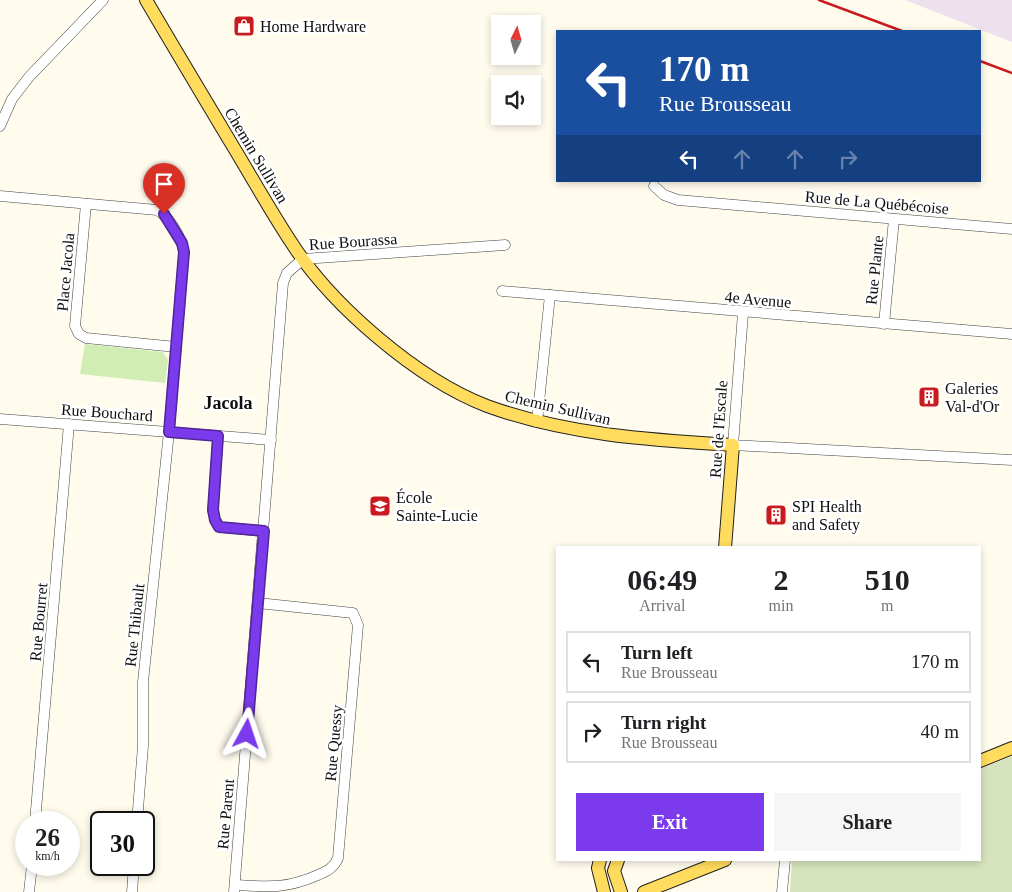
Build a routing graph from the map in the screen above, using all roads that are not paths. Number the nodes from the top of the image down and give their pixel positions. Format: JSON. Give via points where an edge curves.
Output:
{"nodes":[{"id":1,"x":103,"y":0,"type":"edge"},
{"id":2,"x":146,"y":0,"type":"edge"},
{"id":3,"x":0,"y":126,"type":"edge"},
{"id":4,"x":654,"y":186,"type":"dead end"},
{"id":5,"x":0,"y":196,"type":"edge"},
{"id":6,"x":86,"y":204,"type":"junction"},
{"id":7,"x":894,"y":219,"type":"junction"},
{"id":8,"x":1012,"y":229,"type":"edge"},
{"id":9,"x":505,"y":245,"type":"dead end"},
{"id":10,"x":303,"y":259,"type":"junction"},
{"id":11,"x":502,"y":291,"type":"dead end"},
{"id":12,"x":550,"y":295,"type":"junction"},
{"id":13,"x":743,"y":313,"type":"junction"},
{"id":14,"x":884,"y":324,"type":"junction"},
{"id":15,"x":1012,"y":334,"type":"edge"},
{"id":16,"x":176,"y":347,"type":"junction"},
{"id":17,"x":0,"y":420,"type":"edge"},
{"id":18,"x":537,"y":422,"type":"junction"},
{"id":19,"x":70,"y":424,"type":"junction"},
{"id":20,"x":169,"y":432,"type":"junction"},
{"id":21,"x":218,"y":436,"type":"junction"},
{"id":22,"x":271,"y":440,"type":"junction"},
{"id":23,"x":733,"y":445,"type":"junction"},
{"id":24,"x":1012,"y":460,"type":"edge"},
{"id":25,"x":264,"y":531,"type":"junction"},
{"id":26,"x":725,"y":546,"type":"edge"},
{"id":27,"x":258,"y":603,"type":"junction"},
{"id":28,"x":1012,"y":748,"type":"edge"},
{"id":29,"x":981,"y":761,"type":"edge"},
{"id":30,"x":36,"y":811,"type":"edge"},
{"id":31,"x":138,"y":811,"type":"edge"},
{"id":32,"x":600,"y":861,"type":"edge"},
{"id":33,"x":618,"y":861,"type":"edge"},
{"id":34,"x":722,"y":861,"type":"edge"},
{"id":35,"x":784,"y":861,"type":"edge"},
{"id":36,"x":31,"y":876,"type":"edge"},
{"id":37,"x":133,"y":876,"type":"edge"},
{"id":38,"x":234,"y":888,"type":"edge"},
{"id":39,"x":29,"y":892,"type":"edge"},
{"id":40,"x":132,"y":892,"type":"edge"},
{"id":41,"x":604,"y":892,"type":"edge"},
{"id":42,"x":621,"y":892,"type":"edge"},
{"id":43,"x":644,"y":892,"type":"edge"},
{"id":44,"x":782,"y":892,"type":"edge"}],
"edges":[{"from":1,"to":3,"type":"street","via":[[29,77],[12,99]]},
{"from":2,"to":10,"type":"main road","name":"Chemin Sullivan"},
{"from":4,"to":7,"type":"street","name":"Rue de La Québécoise","via":[[664,195],[678,200]]},
{"from":5,"to":6,"type":"street"},
{"from":6,"to":16,"type":"street","via":[[157,210],[164,214],[178,236],[184,252]]},
{"from":6,"to":16,"type":"street","name":"Place Jacola","via":[[75,326],[78,334],[86,338]]},
{"from":7,"to":8,"type":"street","name":"Rue de La Québécoise"},
{"from":7,"to":14,"type":"street","name":"Rue Plante"},
{"from":9,"to":10,"type":"street","name":"Rue Bourassa"},
{"from":10,"to":18,"type":"main road","name":"Chemin Sullivan","via":[[362,322],[426,374],[485,405]]},
{"from":10,"to":22,"type":"street","name":"Rue Bourassa","via":[[287,273],[284,283]]},
{"from":11,"to":12,"type":"street","name":"4e Avenue"},
{"from":12,"to":13,"type":"street","name":"4e Avenue"},
{"from":12,"to":18,"type":"street"},
{"from":13,"to":14,"type":"street","name":"4e Avenue"},
{"from":13,"to":23,"type":"street","name":"Rue de l'Escale"},
{"from":14,"to":15,"type":"street","name":"4e Avenue"},
{"from":16,"to":20,"type":"street"},
{"from":17,"to":19,"type":"street","name":"Rue Bouchard"},
{"from":18,"to":23,"type":"main road","name":"Chemin Sullivan","via":[[608,436]]},
{"from":19,"to":20,"type":"street","name":"Rue Bouchard"},
{"from":19,"to":30,"type":"street","name":"Rue Bourret"},
{"from":20,"to":21,"type":"street","name":"Rue Bouchard"},
{"from":20,"to":31,"type":"street","name":"Rue Thibault","via":[[143,682],[143,746]]},
{"from":21,"to":22,"type":"street","name":"Rue Bouchard"},
{"from":21,"to":25,"type":"street","via":[[215,520],[219,527]]},
{"from":22,"to":25,"type":"street","name":"Rue Parent"},
{"from":23,"to":24,"type":"street","name":"Chemin Sullivan"},
{"from":23,"to":26,"type":"main road","name":"Rue de l'Escale"},
{"from":25,"to":27,"type":"street","name":"Rue Parent"},
{"from":27,"to":38,"type":"street","name":"Rue Parent"},
{"from":27,"to":38,"type":"street","name":"Rue Quessy","via":[[353,613],[358,625],[336,864],[296,884]]},
{"from":28,"to":29,"type":"main road"},
{"from":32,"to":41,"type":"main road","via":[[598,868]]},
{"from":33,"to":42,"type":"main road","via":[[614,871]]},
{"from":34,"to":43,"type":"main road"},
{"from":35,"to":44,"type":"street"},
{"from":36,"to":39,"type":"street"},
{"from":37,"to":40,"type":"street"}]}
